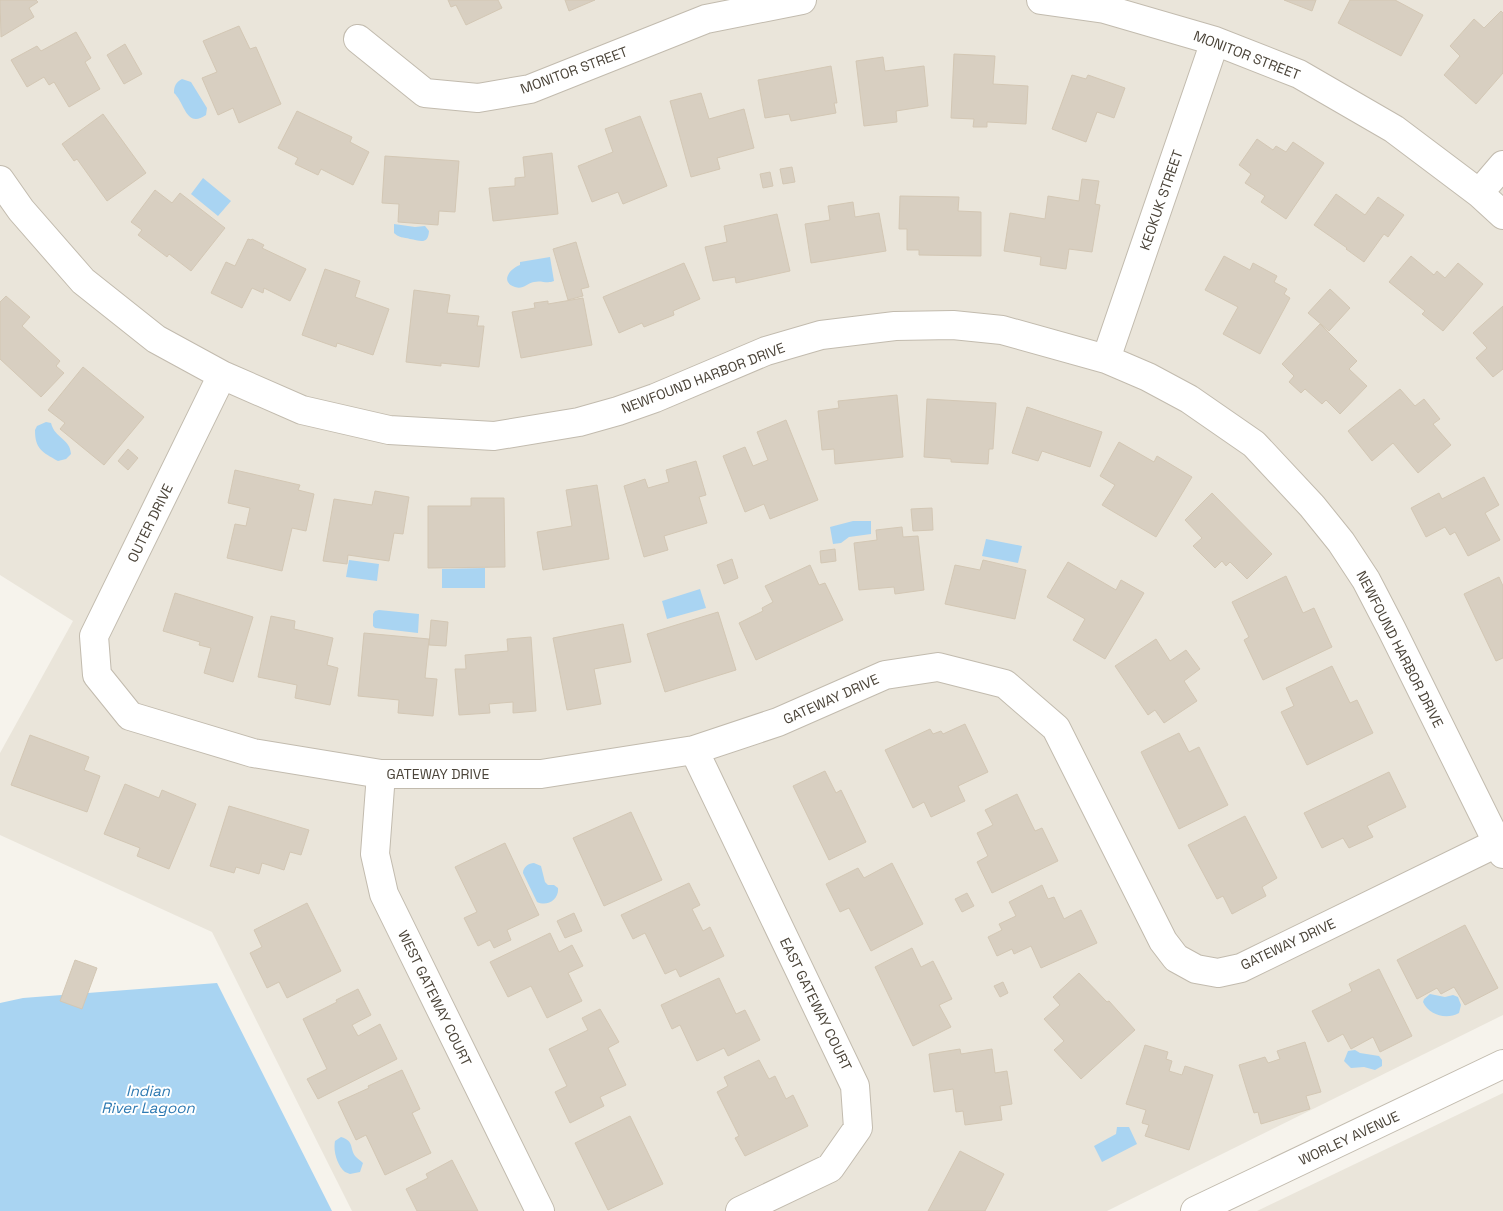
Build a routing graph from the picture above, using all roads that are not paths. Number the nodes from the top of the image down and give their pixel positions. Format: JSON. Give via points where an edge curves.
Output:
{"nodes":[{"id":1,"x":802,"y":0,"type":"edge"},
{"id":2,"x":1041,"y":0,"type":"edge"},
{"id":3,"x":703,"y":9,"type":"edge"},
{"id":4,"x":358,"y":39,"type":"dead end"},
{"id":5,"x":1215,"y":41,"type":"junction"},
{"id":6,"x":1503,"y":165,"type":"edge"},
{"id":7,"x":0,"y":180,"type":"edge"},
{"id":8,"x":1479,"y":193,"type":"junction"},
{"id":9,"x":1503,"y":215,"type":"edge"},
{"id":10,"x":1106,"y":359,"type":"junction"},
{"id":11,"x":222,"y":375,"type":"junction"},
{"id":12,"x":97,"y":675,"type":"joint"},
{"id":13,"x":694,"y":750,"type":"junction"},
{"id":14,"x":380,"y":774,"type":"junction"},
{"id":15,"x":1501,"y":845,"type":"edge"},
{"id":16,"x":1503,"y":1064,"type":"edge"},
{"id":17,"x":540,"y":1211,"type":"edge"},
{"id":18,"x":740,"y":1211,"type":"edge"},
{"id":19,"x":1195,"y":1211,"type":"edge"}],
"edges":[{"from":1,"to":3,"type":"street","name":"MONITOR STREET"},
{"from":2,"to":5,"type":"street","name":"MONITOR STREET","via":[[1105,9]]},
{"from":3,"to":4,"type":"street","name":"MONITOR STREET","via":[[530,89],[478,98],[425,93]]},
{"from":5,"to":8,"type":"street","name":"MONITOR STREET","via":[[1299,74],[1394,129]]},
{"from":5,"to":10,"type":"street","name":"KEOKUK STREET"},
{"from":6,"to":8,"type":"street"},
{"from":7,"to":11,"type":"street","name":"NEWFOUND HARBOR DRIVE","via":[[21,210],[83,281],[156,339]]},
{"from":8,"to":9,"type":"street","name":"MONITOR STREET"},
{"from":10,"to":11,"type":"street","name":"NEWFOUND HARBOR DRIVE","via":[[1002,330],[953,325],[858,330],[821,335],[766,351],[618,411],[579,422],[494,436],[389,430],[302,410]]},
{"from":10,"to":15,"type":"street","name":"NEWFOUND HARBOR DRIVE","via":[[1173,390],[1223,421],[1254,444],[1312,506],[1366,580]]},
{"from":11,"to":12,"type":"street","name":"OUTER DRIVE","via":[[94,636]]},
{"from":12,"to":14,"type":"street","name":"GATEWAY DRIVE","via":[[130,716],[252,753]]},
{"from":13,"to":14,"type":"street","name":"GATEWAY DRIVE","via":[[541,774]]},
{"from":13,"to":15,"type":"street","name":"GATEWAY DRIVE","via":[[778,722],[885,675],[938,667],[1005,684],[1056,728],[1163,941],[1176,958],[1196,969],[1218,973],[1241,968]]},
{"from":13,"to":18,"type":"street","name":"EAST GATEWAY COURT","via":[[855,1086],[858,1128],[830,1168]]},
{"from":14,"to":17,"type":"street","name":"WEST GATEWAY COURT","via":[[375,854],[384,894]]},
{"from":16,"to":19,"type":"street","name":"WORLEY AVENUE"}]}
